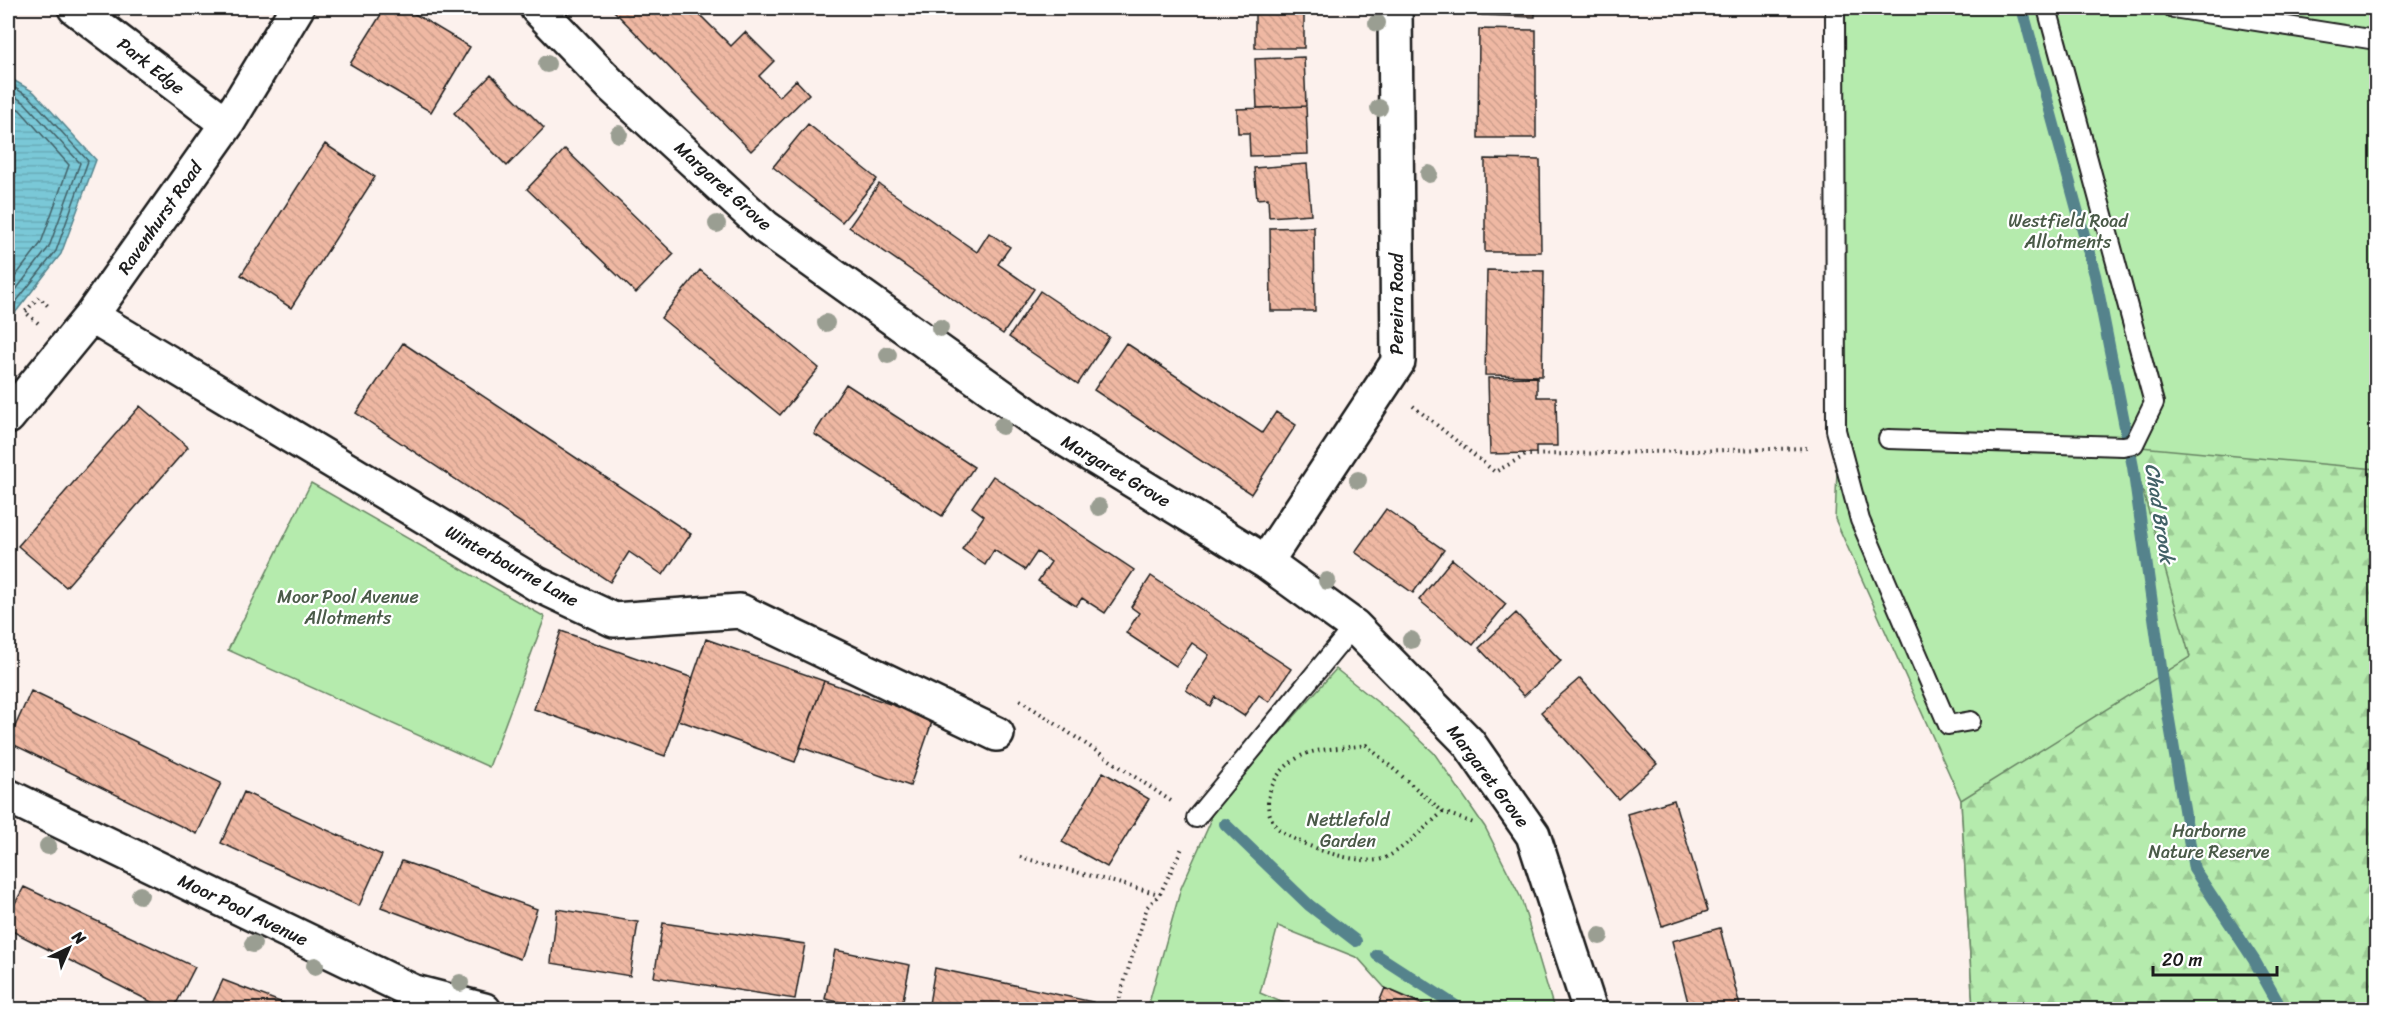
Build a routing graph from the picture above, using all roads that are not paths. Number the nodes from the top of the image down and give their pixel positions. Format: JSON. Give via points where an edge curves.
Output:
{"nodes":[{"id":1,"x":75,"y":8,"type":"edge"},
{"id":2,"x":297,"y":8,"type":"edge"},
{"id":3,"x":537,"y":8,"type":"edge"},
{"id":4,"x":1395,"y":8,"type":"edge"},
{"id":5,"x":1835,"y":8,"type":"edge"},
{"id":6,"x":2047,"y":8,"type":"edge"},
{"id":7,"x":2173,"y":8,"type":"edge"},
{"id":8,"x":2376,"y":40,"type":"edge"},
{"id":9,"x":227,"y":124,"type":"junction"},
{"id":10,"x":91,"y":316,"type":"junction"},
{"id":11,"x":8,"y":417,"type":"edge"},
{"id":12,"x":1888,"y":439,"type":"dead end"},
{"id":13,"x":1266,"y":562,"type":"junction"},
{"id":14,"x":1354,"y":626,"type":"junction"},
{"id":15,"x":1971,"y":721,"type":"dead end"},
{"id":16,"x":997,"y":734,"type":"road end"},
{"id":17,"x":8,"y":796,"type":"edge"},
{"id":18,"x":1196,"y":818,"type":"road end"},
{"id":19,"x":484,"y":1010,"type":"edge"},
{"id":20,"x":1590,"y":1010,"type":"edge"}],
"edges":[{"from":1,"to":9,"type":"street","name":"Park Edge"},
{"from":2,"to":9,"type":"street","name":"Ravenhurst Road"},
{"from":3,"to":13,"type":"street","name":"Margaret Grove","via":[[612,86],[765,227],[1042,425]]},
{"from":4,"to":13,"type":"street","name":"Pereira Road","via":[[1398,362]]},
{"from":5,"to":15,"type":"lane","via":[[1836,430],[1860,520],[1948,725]]},
{"from":6,"to":12,"type":"lane","via":[[2154,403],[2128,445]]},
{"from":7,"to":8,"type":"lane"},
{"from":9,"to":10,"type":"street","name":"Ravenhurst Road"},
{"from":10,"to":11,"type":"street","name":"Ravenhurst Road"},
{"from":10,"to":16,"type":"street","name":"Winterbourne Lane","via":[[537,584],[614,620],[740,611]]},
{"from":13,"to":14,"type":"street","name":"Margaret Grove"},
{"from":14,"to":18,"type":"lane"},
{"from":14,"to":20,"type":"street","name":"Margaret Grove","via":[[1468,742],[1533,835]]},
{"from":17,"to":19,"type":"street","name":"Moor Pool Avenue","via":[[414,992]]}]}
